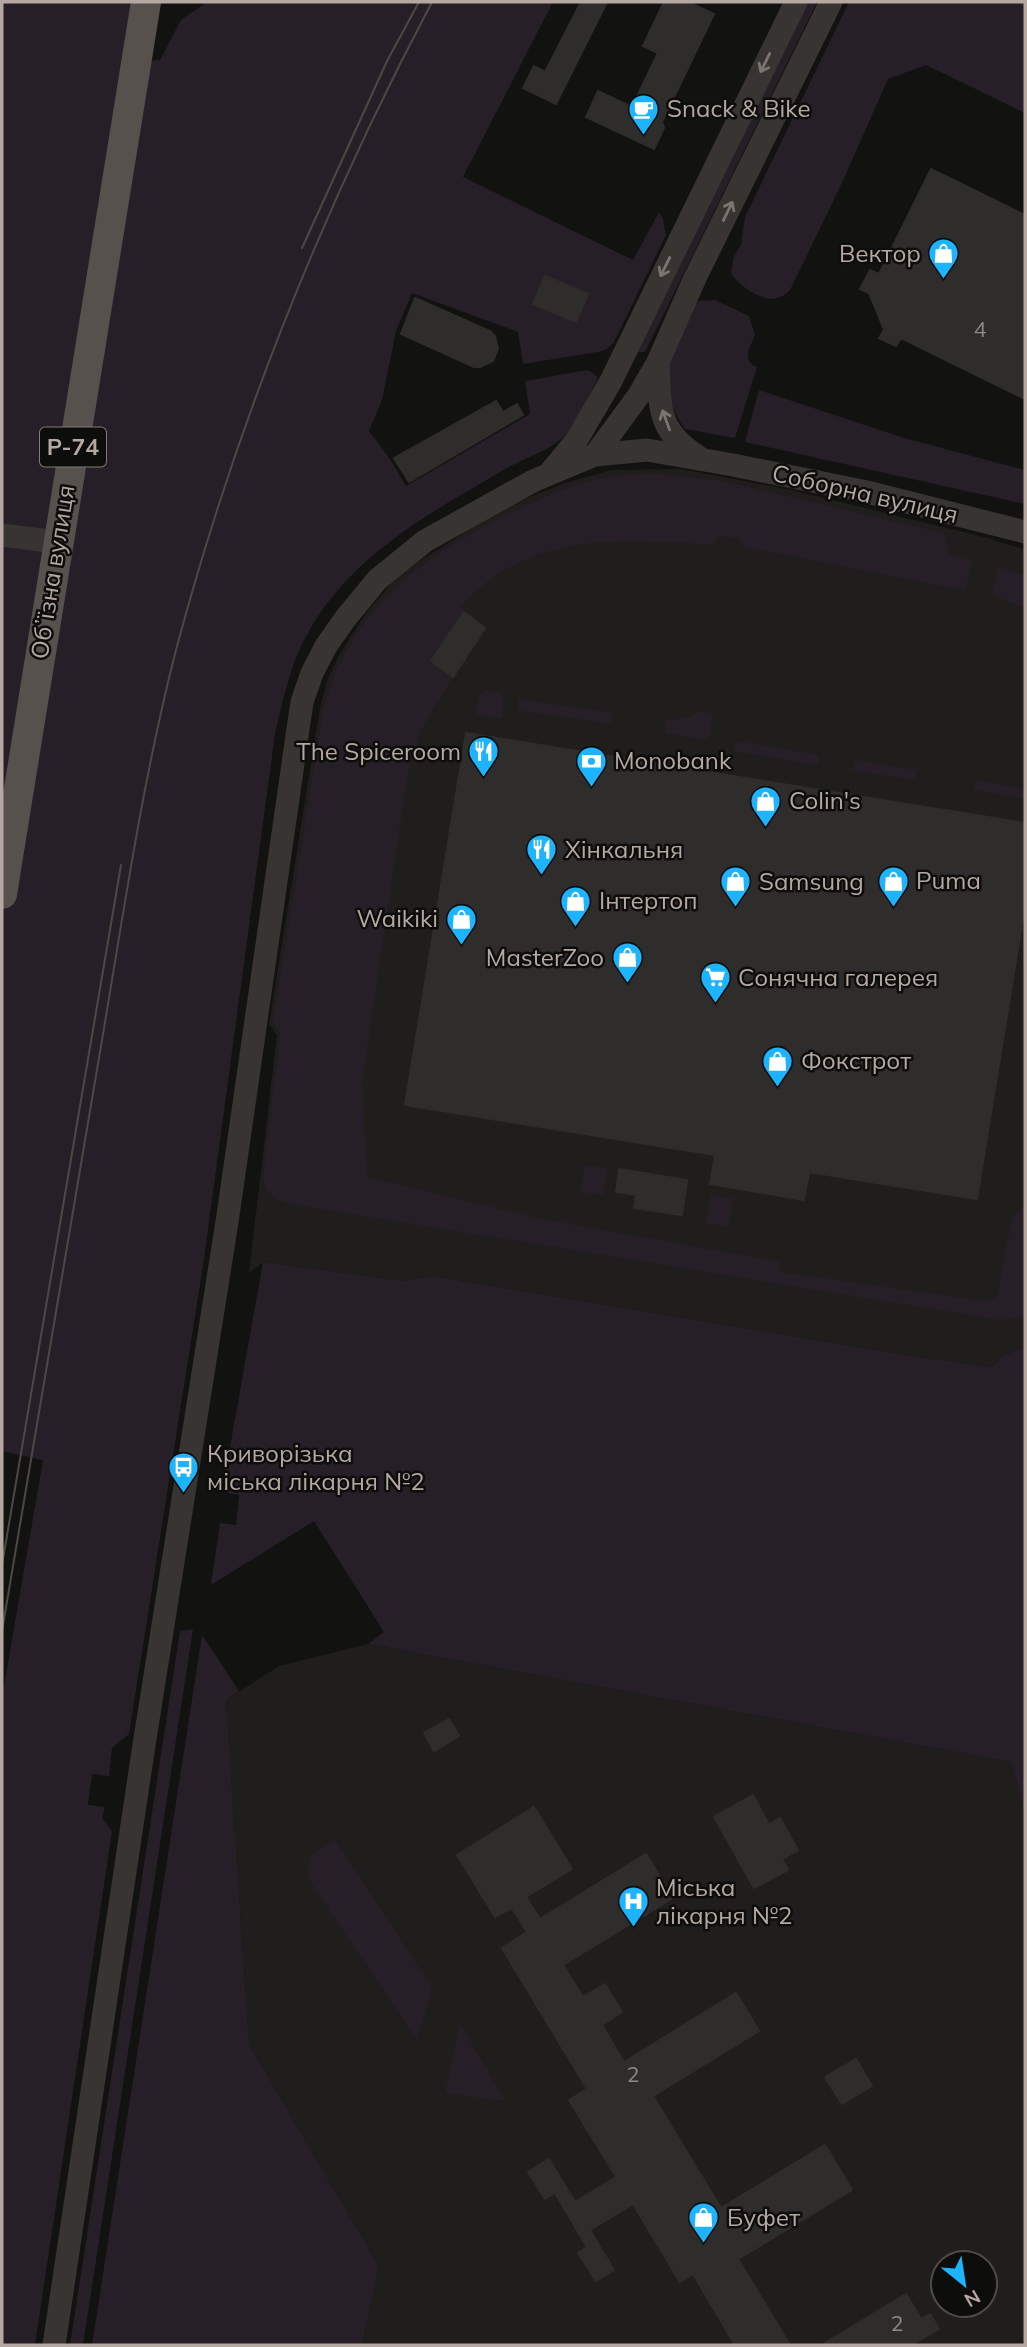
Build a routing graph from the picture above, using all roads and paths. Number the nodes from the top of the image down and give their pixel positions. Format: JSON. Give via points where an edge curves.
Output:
{"nodes":[{"id":1,"x":146,"y":2,"type":"edge"},
{"id":2,"x":796,"y":2,"type":"edge"},
{"id":3,"x":831,"y":2,"type":"edge"},
{"id":4,"x":658,"y":362,"type":"junction"},
{"id":5,"x":594,"y":455,"type":"junction"},
{"id":6,"x":705,"y":460,"type":"junction"},
{"id":7,"x":550,"y":473,"type":"junction"},
{"id":8,"x":1025,"y":532,"type":"edge"},
{"id":9,"x":2,"y":535,"type":"edge"},
{"id":10,"x":57,"y":542,"type":"junction"},
{"id":11,"x":2,"y":894,"type":"edge"},
{"id":12,"x":54,"y":2345,"type":"edge"}],
"edges":[{"from":1,"to":10,"type":"main road","name":"Обʼїзна вулиця","number":"Р-74"},
{"from":2,"to":7,"type":"street","one_way":true,"via":[[611,381],[576,441]]},
{"from":4,"to":3,"type":"street","one_way":true},
{"from":4,"to":5,"type":"street"},
{"from":6,"to":4,"type":"street","one_way":true,"via":[[683,447],[664,422]]},
{"from":5,"to":6,"type":"street","name":"Соборна вулиця","via":[[647,450]]},
{"from":5,"to":7,"type":"street"},
{"from":6,"to":8,"type":"street","name":"Соборна вулиця","via":[[867,492]]},
{"from":7,"to":12,"type":"street","via":[[425,541],[377,580],[326,646],[302,702]]},
{"from":9,"to":10,"type":"street"},
{"from":10,"to":11,"type":"main road","name":"Обʼїзна вулиця","number":"Р-74"}]}
